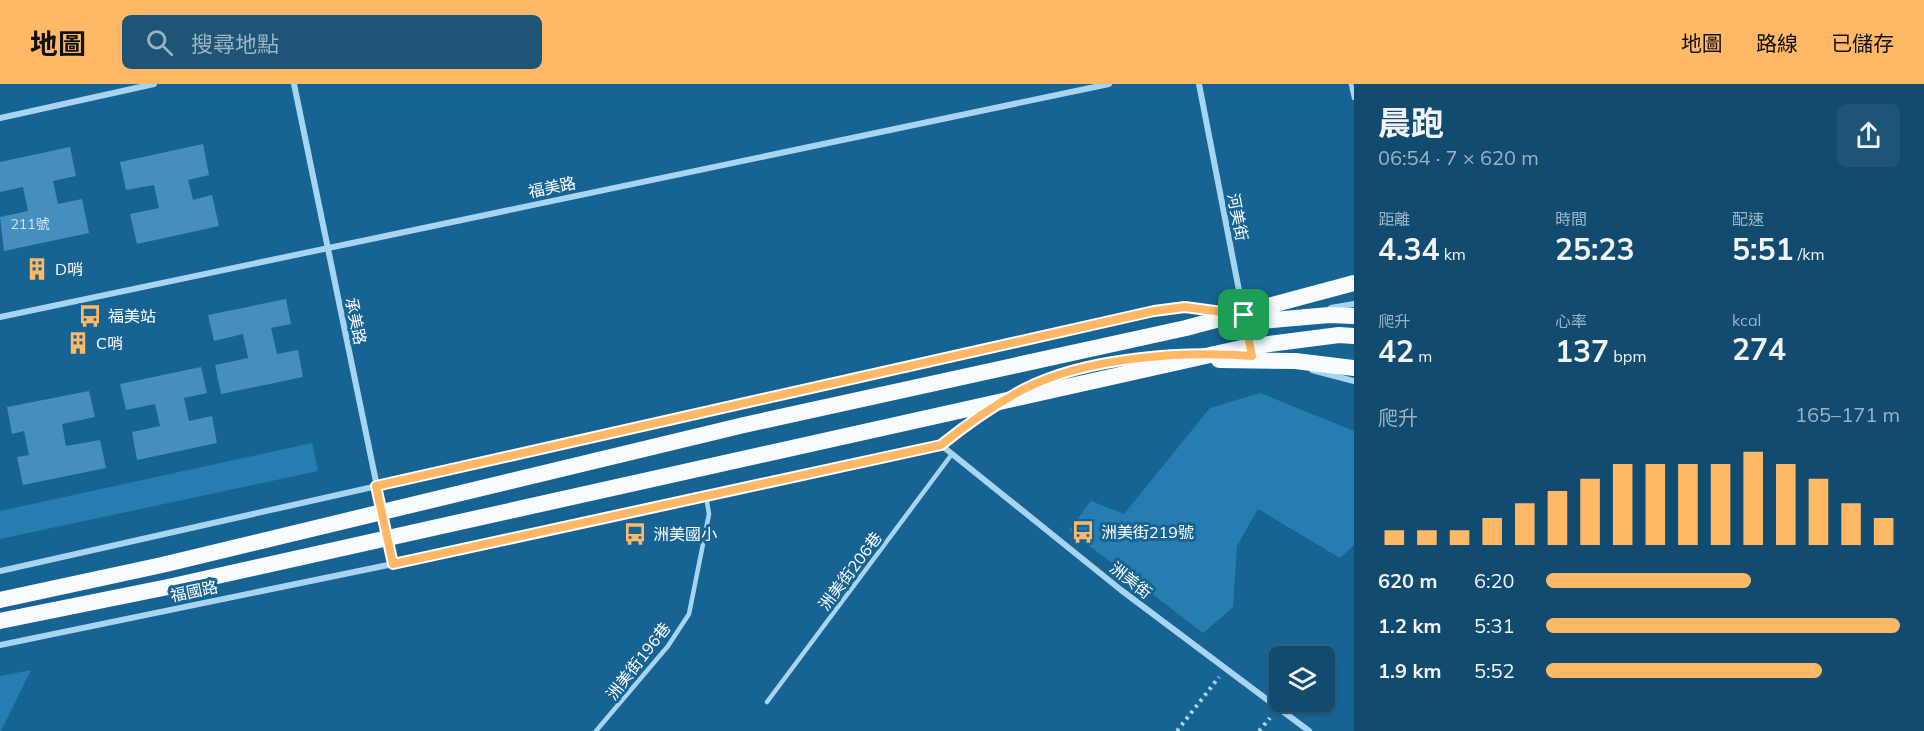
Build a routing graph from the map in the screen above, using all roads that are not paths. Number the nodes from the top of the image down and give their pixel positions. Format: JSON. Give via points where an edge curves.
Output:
{"nodes":[{"id":1,"x":154,"y":84,"type":"edge"},
{"id":2,"x":294,"y":84,"type":"edge"},
{"id":3,"x":1109,"y":84,"type":"edge"},
{"id":4,"x":1198,"y":84,"type":"edge"},
{"id":5,"x":1351,"y":84,"type":"edge"},
{"id":6,"x":1354,"y":98,"type":"edge"},
{"id":7,"x":0,"y":118,"type":"edge"},
{"id":8,"x":327,"y":248,"type":"junction"},
{"id":9,"x":1354,"y":283,"type":"edge"},
{"id":10,"x":1354,"y":304,"type":"edge"},
{"id":11,"x":1244,"y":315,"type":"junction"},
{"id":12,"x":1354,"y":316,"type":"edge"},
{"id":13,"x":0,"y":317,"type":"edge"},
{"id":14,"x":1186,"y":328,"type":"junction"},
{"id":15,"x":1354,"y":336,"type":"edge"},
{"id":16,"x":1252,"y":356,"type":"junction"},
{"id":17,"x":1194,"y":359,"type":"junction"},
{"id":18,"x":1354,"y":368,"type":"edge"},
{"id":19,"x":1354,"y":381,"type":"edge"},
{"id":20,"x":941,"y":445,"type":"junction"},
{"id":21,"x":952,"y":454,"type":"junction"},
{"id":22,"x":376,"y":486,"type":"junction"},
{"id":23,"x":706,"y":496,"type":"junction"},
{"id":24,"x":393,"y":564,"type":"junction"},
{"id":25,"x":0,"y":571,"type":"edge"},
{"id":26,"x":0,"y":600,"type":"edge"},
{"id":27,"x":0,"y":621,"type":"edge"},
{"id":28,"x":0,"y":645,"type":"edge"},
{"id":29,"x":767,"y":702,"type":"dead end"},
{"id":30,"x":596,"y":731,"type":"edge"},
{"id":31,"x":1309,"y":731,"type":"edge"}],
"edges":[{"from":1,"to":7,"type":"street"},
{"from":2,"to":8,"type":"street","name":"承美路"},
{"from":3,"to":8,"type":"street","name":"福美路"},
{"from":4,"to":11,"type":"street","name":"河美街"},
{"from":5,"to":6,"type":"lane"},
{"from":8,"to":13,"type":"street","name":"福美路"},
{"from":8,"to":22,"type":"street","name":"承美路"},
{"from":9,"to":14,"type":"highway"},
{"from":10,"to":11,"type":"street","via":[[1302,315]]},
{"from":11,"to":16,"type":"street","name":"河美街"},
{"from":11,"to":22,"type":"street","via":[[1185,307],[1154,311]]},
{"from":12,"to":14,"type":"highway"},
{"from":14,"to":26,"type":"highway","via":[[744,425],[162,565]]},
{"from":15,"to":17,"type":"highway","via":[[1246,347]]},
{"from":16,"to":19,"type":"street"},
{"from":16,"to":20,"type":"street","via":[[1166,356],[1074,372],[1026,388],[977,416]]},
{"from":17,"to":18,"type":"highway","via":[[1295,361]]},
{"from":17,"to":27,"type":"highway"},
{"from":20,"to":21,"type":"street","name":"洲美街"},
{"from":20,"to":23,"type":"street"},
{"from":21,"to":29,"type":"lane","name":"洲美街206巷"},
{"from":21,"to":31,"type":"street","name":"洲美街","via":[[1121,590]]},
{"from":22,"to":24,"type":"street","name":"承美路"},
{"from":22,"to":25,"type":"street"},
{"from":23,"to":24,"type":"street"},
{"from":23,"to":30,"type":"lane","name":"洲美街196巷","via":[[709,514],[689,614],[668,646]]},
{"from":24,"to":28,"type":"street","name":"福國路"}]}
